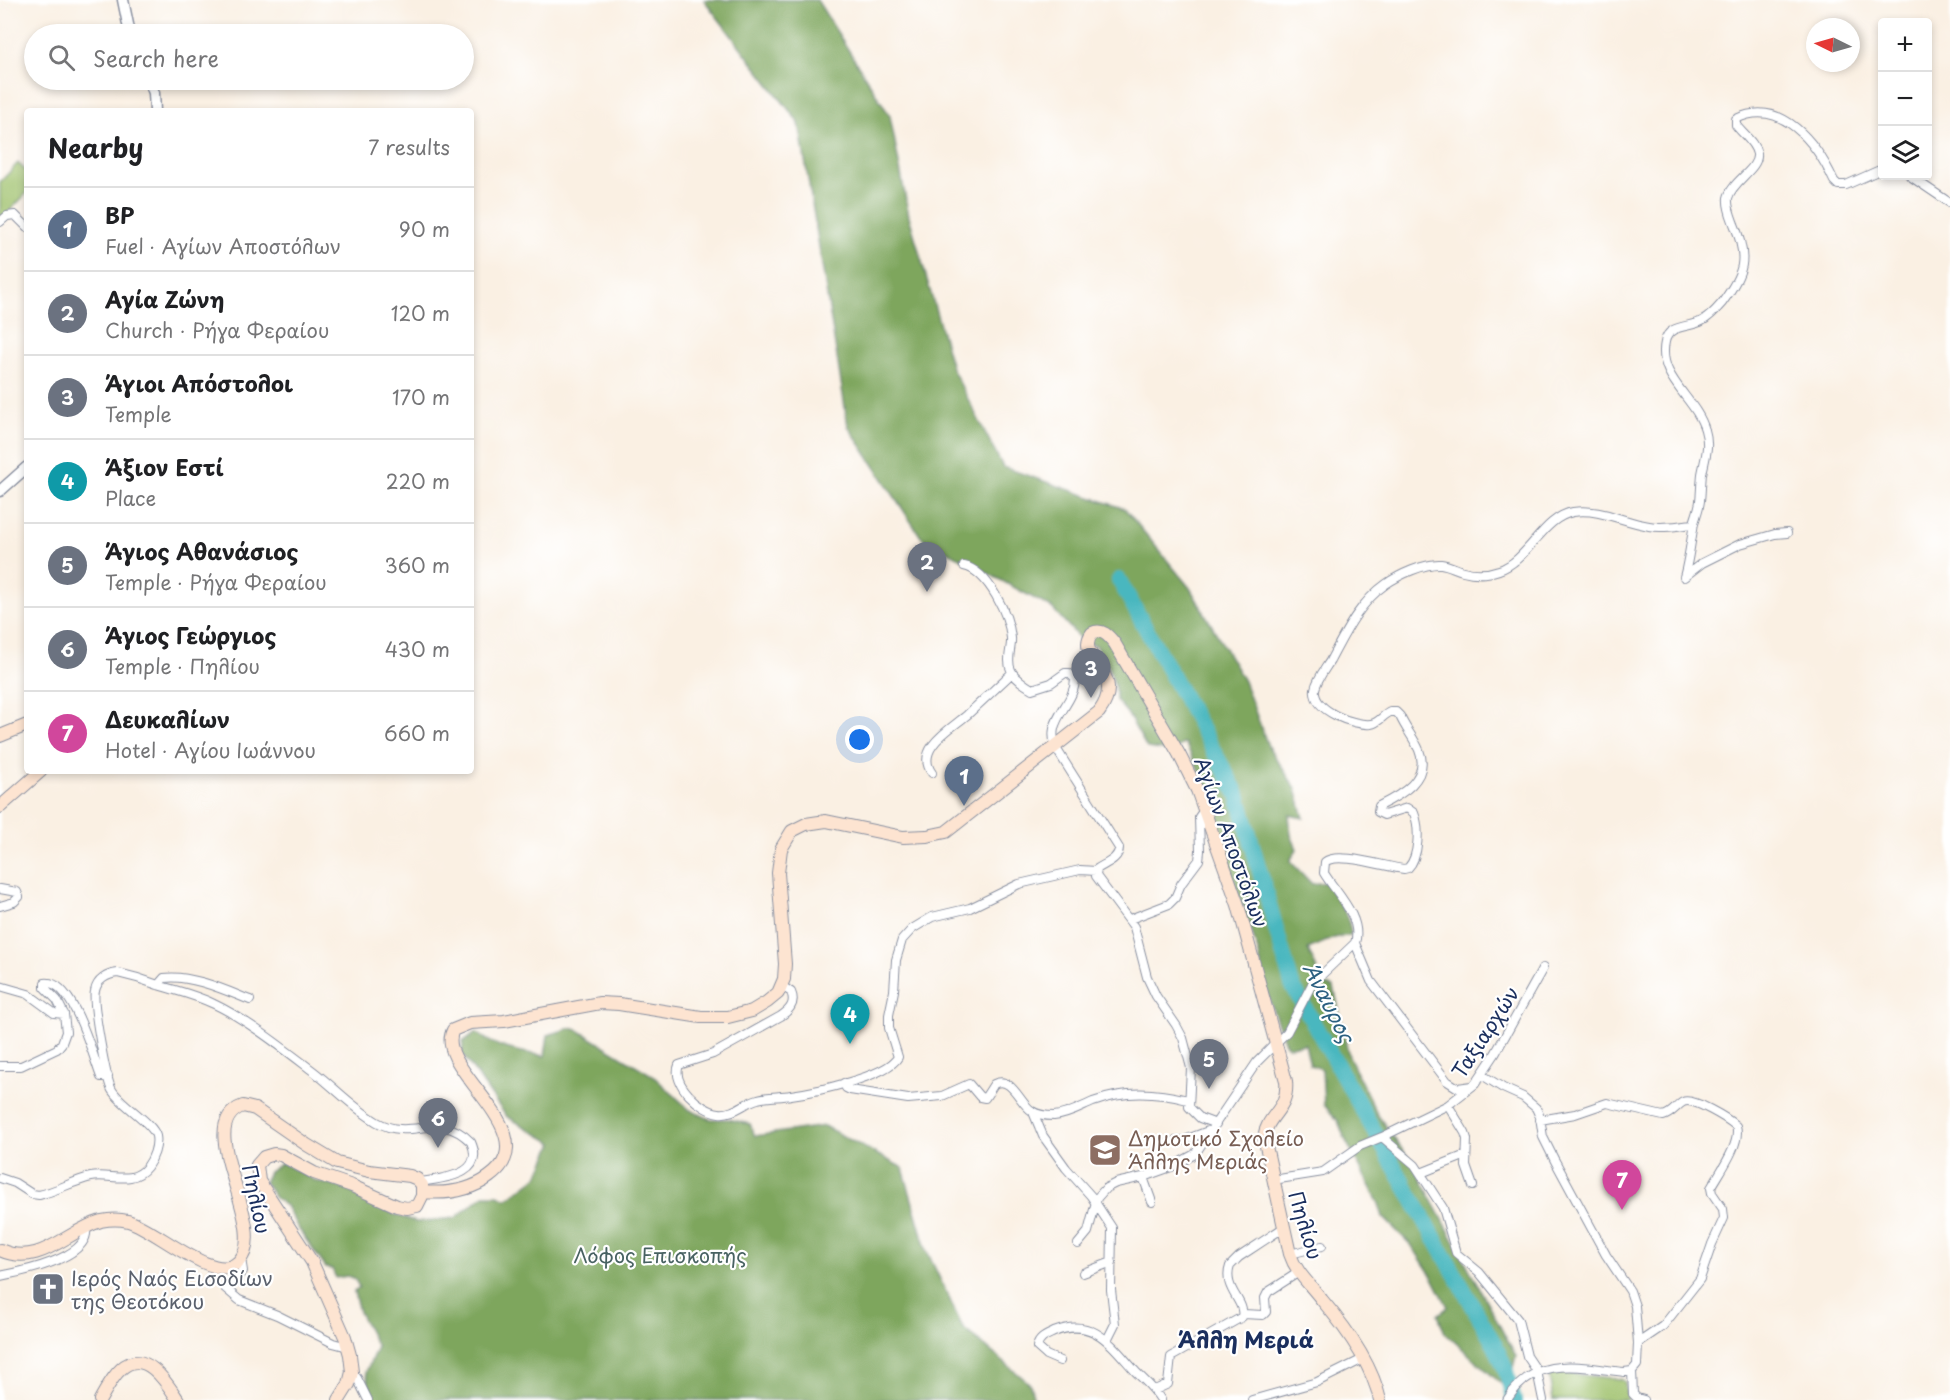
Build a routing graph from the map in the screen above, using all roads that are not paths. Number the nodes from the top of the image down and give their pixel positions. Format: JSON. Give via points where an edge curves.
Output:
{"nodes":[{"id":1,"x":123,"y":0,"type":"edge"},
{"id":2,"x":128,"y":24,"type":"edge"},
{"id":3,"x":153,"y":90,"type":"edge"},
{"id":4,"x":155,"y":108,"type":"edge"},
{"id":5,"x":1878,"y":171,"type":"edge"},
{"id":6,"x":1916,"y":180,"type":"edge"},
{"id":7,"x":1950,"y":203,"type":"edge"},
{"id":8,"x":0,"y":222,"type":"edge"},
{"id":9,"x":24,"y":223,"type":"edge"},
{"id":10,"x":24,"y":470,"type":"edge"},
{"id":11,"x":0,"y":491,"type":"edge"},
{"id":12,"x":1694,"y":524,"type":"junction"},
{"id":13,"x":1787,"y":533,"type":"dead end"},
{"id":14,"x":964,"y":566,"type":"dead end"},
{"id":15,"x":1012,"y":673,"type":"junction"},
{"id":16,"x":24,"y":726,"type":"edge"},
{"id":17,"x":0,"y":736,"type":"edge"},
{"id":18,"x":1055,"y":747,"type":"junction"},
{"id":19,"x":932,"y":772,"type":"dead end"},
{"id":20,"x":38,"y":774,"type":"edge"},
{"id":21,"x":0,"y":807,"type":"edge"},
{"id":22,"x":1204,"y":810,"type":"junction"},
{"id":23,"x":1096,"y":871,"type":"junction"},
{"id":24,"x":0,"y":889,"type":"edge"},
{"id":25,"x":0,"y":906,"type":"edge"},
{"id":26,"x":1130,"y":919,"type":"junction"},
{"id":27,"x":1355,"y":943,"type":"junction"},
{"id":28,"x":1543,"y":968,"type":"dead end"},
{"id":29,"x":158,"y":985,"type":"junction"},
{"id":30,"x":0,"y":986,"type":"edge"},
{"id":31,"x":782,"y":986,"type":"junction"},
{"id":32,"x":250,"y":1000,"type":"dead end"},
{"id":33,"x":64,"y":1014,"type":"junction"},
{"id":34,"x":1276,"y":1045,"type":"junction"},
{"id":35,"x":0,"y":1066,"type":"edge"},
{"id":36,"x":1482,"y":1075,"type":"junction"},
{"id":37,"x":108,"y":1076,"type":"junction"},
{"id":38,"x":844,"y":1083,"type":"junction"},
{"id":39,"x":1475,"y":1084,"type":"junction"},
{"id":40,"x":1188,"y":1100,"type":"junction"},
{"id":41,"x":1448,"y":1105,"type":"junction"},
{"id":42,"x":1033,"y":1112,"type":"junction"},
{"id":43,"x":1540,"y":1120,"type":"junction"},
{"id":44,"x":1213,"y":1127,"type":"junction"},
{"id":45,"x":1381,"y":1137,"type":"junction"},
{"id":46,"x":1170,"y":1142,"type":"dead end"},
{"id":47,"x":1466,"y":1155,"type":"junction"},
{"id":48,"x":1421,"y":1173,"type":"junction"},
{"id":49,"x":1143,"y":1177,"type":"junction"},
{"id":50,"x":0,"y":1178,"type":"edge"},
{"id":51,"x":1273,"y":1180,"type":"junction"},
{"id":52,"x":1473,"y":1186,"type":"dead end"},
{"id":53,"x":422,"y":1187,"type":"junction"},
{"id":54,"x":1152,"y":1202,"type":"dead end"},
{"id":55,"x":1095,"y":1203,"type":"junction"},
{"id":56,"x":86,"y":1228,"type":"junction"},
{"id":57,"x":1283,"y":1228,"type":"junction"},
{"id":58,"x":1078,"y":1244,"type":"dead end"},
{"id":59,"x":1322,"y":1246,"type":"dead end"},
{"id":60,"x":0,"y":1250,"type":"edge"},
{"id":61,"x":1290,"y":1254,"type":"junction"},
{"id":62,"x":241,"y":1260,"type":"junction"},
{"id":63,"x":1112,"y":1262,"type":"junction"},
{"id":64,"x":1299,"y":1272,"type":"junction"},
{"id":65,"x":1083,"y":1273,"type":"dead end"},
{"id":66,"x":0,"y":1276,"type":"edge"},
{"id":67,"x":1243,"y":1314,"type":"junction"},
{"id":68,"x":1107,"y":1340,"type":"junction"},
{"id":69,"x":1638,"y":1343,"type":"junction"},
{"id":70,"x":348,"y":1347,"type":"junction"},
{"id":71,"x":1363,"y":1359,"type":"junction"},
{"id":72,"x":1060,"y":1361,"type":"dead end"},
{"id":73,"x":1537,"y":1371,"type":"junction"},
{"id":74,"x":1632,"y":1371,"type":"junction"},
{"id":75,"x":352,"y":1372,"type":"junction"},
{"id":76,"x":1155,"y":1390,"type":"junction"},
{"id":77,"x":1508,"y":1399,"type":"edge"},
{"id":78,"x":100,"y":1400,"type":"edge"},
{"id":79,"x":178,"y":1400,"type":"edge"},
{"id":80,"x":339,"y":1400,"type":"edge"},
{"id":81,"x":368,"y":1400,"type":"edge"},
{"id":82,"x":1161,"y":1400,"type":"edge"},
{"id":83,"x":1252,"y":1400,"type":"edge"},
{"id":84,"x":1380,"y":1400,"type":"edge"},
{"id":85,"x":1544,"y":1400,"type":"edge"},
{"id":86,"x":1644,"y":1400,"type":"edge"}],
"edges":[{"from":1,"to":2,"type":"street"},
{"from":3,"to":4,"type":"street"},
{"from":5,"to":12,"type":"street","via":[[1838,185],[1815,148],[1789,123],[1757,112],[1736,119],[1736,125],[1757,155],[1728,198],[1744,264],[1713,313],[1700,323],[1672,330],[1664,344],[1667,369],[1700,417],[1707,440]]},
{"from":6,"to":7,"type":"street"},
{"from":8,"to":9,"type":"street","via":[[15,215]]},
{"from":10,"to":11,"type":"street"},
{"from":12,"to":13,"type":"street","via":[[1684,577],[1740,544]]},
{"from":12,"to":27,"type":"street","via":[[1650,526],[1605,514],[1570,513],[1552,524],[1511,565],[1482,573],[1439,564],[1425,567],[1386,584],[1363,606],[1320,679],[1316,699],[1328,712],[1362,723],[1377,722],[1390,711],[1398,714],[1420,752],[1421,763],[1419,778],[1409,789],[1377,809],[1382,815],[1402,808],[1414,813],[1417,830],[1411,866],[1399,868],[1341,857],[1325,862],[1324,873],[1351,915]]},
{"from":14,"to":15,"type":"street","via":[[979,572],[1005,614],[1011,635]]},
{"from":15,"to":18,"type":"street","via":[[1032,688],[1051,683],[1062,674],[1069,673],[1075,679],[1054,726]]},
{"from":15,"to":19,"type":"street","via":[[942,733],[928,757]]},
{"from":16,"to":17,"type":"main road"},
{"from":18,"to":22,"type":"main road","name":"Αγίων Αποστόλων","via":[[1095,717],[1107,699],[1107,679],[1088,645],[1092,632],[1102,632],[1115,644],[1179,754]]},
{"from":18,"to":23,"type":"street","via":[[1119,848],[1117,855]]},
{"from":18,"to":31,"type":"main road","name":"Αγίων Αποστόλων","via":[[946,832],[919,837],[887,835],[826,821],[792,831],[782,849],[778,873],[785,964]]},
{"from":20,"to":21,"type":"main road"},
{"from":22,"to":26,"type":"street","via":[[1199,816],[1199,860],[1175,898]]},
{"from":22,"to":34,"type":"main road","name":"Αγίων Αποστόλων","via":[[1238,905]]},
{"from":23,"to":26,"type":"street","via":[[1097,878]]},
{"from":23,"to":38,"type":"street","via":[[1080,870],[1019,884],[984,903],[937,915],[912,929],[902,940],[896,960],[889,1015],[897,1060]]},
{"from":24,"to":25,"type":"street","via":[[17,892],[19,897]]},
{"from":26,"to":40,"type":"street","via":[[1137,932],[1147,977],[1186,1046],[1191,1068]]},
{"from":27,"to":34,"type":"street","via":[[1306,992],[1292,1025]]},
{"from":27,"to":39,"type":"street","via":[[1371,981],[1447,1081],[1460,1089]]},
{"from":28,"to":36,"type":"street","name":"Ταξιαρχών"},
{"from":29,"to":32,"type":"street","via":[[164,978],[175,978],[211,985]]},
{"from":29,"to":37,"type":"street","via":[[118,973],[97,984],[94,1005]]},
{"from":29,"to":53,"type":"street","via":[[198,996],[225,1010],[384,1126],[404,1131],[426,1126],[457,1130],[471,1142],[472,1165]]},
{"from":30,"to":33,"type":"street","via":[[28,994],[54,1013]]},
{"from":31,"to":38,"type":"street","via":[[793,996],[787,1012],[712,1054],[679,1065],[678,1075],[687,1092],[702,1106],[723,1113],[759,1098]]},
{"from":31,"to":53,"type":"main road","via":[[767,1002],[728,1017],[600,1003],[456,1028],[450,1036],[450,1049],[501,1123],[505,1153],[494,1173],[478,1183],[443,1193]]},
{"from":33,"to":35,"type":"street","via":[[66,1032],[60,1047],[21,1066]]},
{"from":33,"to":37,"type":"street","via":[[45,983],[55,985],[72,1004],[101,1077]]},
{"from":34,"to":44,"type":"street","via":[[1257,1062]]},
{"from":34,"to":51,"type":"main road","name":"Πηλίου","via":[[1286,1087],[1283,1103],[1264,1134]]},
{"from":36,"to":39,"type":"street","name":"Ταξιαρχών"},
{"from":36,"to":43,"type":"street","via":[[1527,1100],[1536,1107]]},
{"from":37,"to":50,"type":"street","via":[[113,1092],[156,1137],[154,1151],[143,1171],[126,1178],[92,1177],[39,1195]]},
{"from":38,"to":42,"type":"street","via":[[850,1090],[909,1099],[942,1096],[969,1084],[985,1098],[994,1083],[1001,1082],[1010,1085]]},
{"from":39,"to":41,"type":"street","name":"Ταξιαρχών"},
{"from":40,"to":42,"type":"street","via":[[1162,1093],[1140,1093],[1108,1097],[1059,1115]]},
{"from":40,"to":44,"type":"street","via":[[1196,1115]]},
{"from":41,"to":45,"type":"street","name":"Ταξιαρχών"},
{"from":41,"to":47,"type":"street","via":[[1465,1133]]},
{"from":42,"to":55,"type":"street","via":[[1043,1136]]},
{"from":43,"to":69,"type":"street","via":[[1543,1137],[1555,1161],[1633,1297]]},
{"from":43,"to":69,"type":"street","via":[[1607,1103],[1663,1116],[1689,1101],[1736,1126],[1734,1143],[1711,1188],[1724,1218],[1700,1279],[1663,1326]]},
{"from":44,"to":46,"type":"street","via":[[1185,1140]]},
{"from":44,"to":49,"type":"street","via":[[1190,1158]]},
{"from":45,"to":48,"type":"street"},
{"from":45,"to":51,"type":"street","name":"Ταξιαρχών","via":[[1360,1146],[1323,1172]]},
{"from":47,"to":48,"type":"street"},
{"from":47,"to":52,"type":"street"},
{"from":48,"to":73,"type":"street","via":[[1443,1208],[1456,1253],[1479,1272],[1518,1320],[1527,1356]]},
{"from":49,"to":54,"type":"street"},
{"from":49,"to":55,"type":"street","via":[[1109,1186]]},
{"from":51,"to":57,"type":"main road","name":"Πηλίου"},
{"from":53,"to":62,"type":"main road","name":"Πηλίου","via":[[406,1175],[337,1163],[255,1109],[240,1107],[229,1118],[225,1134],[248,1235]]},
{"from":53,"to":70,"type":"main road","name":"Πηλίου","via":[[421,1201],[415,1207],[404,1208],[314,1173],[281,1155],[264,1157],[257,1165],[262,1186],[317,1272]]},
{"from":55,"to":58,"type":"street","via":[[1088,1232]]},
{"from":55,"to":63,"type":"street","via":[[1112,1228]]},
{"from":56,"to":60,"type":"main road","name":"Πηλίου","via":[[32,1254],[14,1255]]},
{"from":56,"to":62,"type":"main road","name":"Πηλίου","via":[[101,1221],[125,1220],[210,1266],[229,1268]]},
{"from":56,"to":66,"type":"street","via":[[83,1242],[62,1257]]},
{"from":57,"to":61,"type":"main road","name":"Πηλίου"},
{"from":57,"to":67,"type":"street","via":[[1230,1266],[1229,1284]]},
{"from":59,"to":61,"type":"street"},
{"from":61,"to":64,"type":"main road","name":"Πηλίου"},
{"from":62,"to":70,"type":"street","via":[[243,1271],[225,1288],[239,1300]]},
{"from":63,"to":65,"type":"street"},
{"from":63,"to":68,"type":"street","via":[[1115,1324]]},
{"from":64,"to":67,"type":"street","via":[[1267,1293],[1263,1315]]},
{"from":64,"to":71,"type":"main road","name":"Πηλίου"},
{"from":67,"to":76,"type":"street","via":[[1171,1357],[1168,1384]]},
{"from":68,"to":72,"type":"street","via":[[1086,1329],[1071,1327],[1043,1337],[1038,1348]]},
{"from":68,"to":76,"type":"street"},
{"from":69,"to":74,"type":"street","via":[[1637,1365]]},
{"from":70,"to":75,"type":"main road","name":"Πηλίου"},
{"from":71,"to":83,"type":"street","via":[[1317,1382]]},
{"from":71,"to":84,"type":"main road","name":"Πηλίου"},
{"from":73,"to":74,"type":"street","via":[[1568,1366]]},
{"from":73,"to":77,"type":"street"},
{"from":73,"to":85,"type":"street"},
{"from":74,"to":86,"type":"street","via":[[1634,1396]]},
{"from":75,"to":80,"type":"main road","via":[[350,1384]]},
{"from":75,"to":81,"type":"street"},
{"from":76,"to":82,"type":"street"},
{"from":78,"to":79,"type":"main road","via":[[123,1367],[140,1363],[155,1369]]}]}
